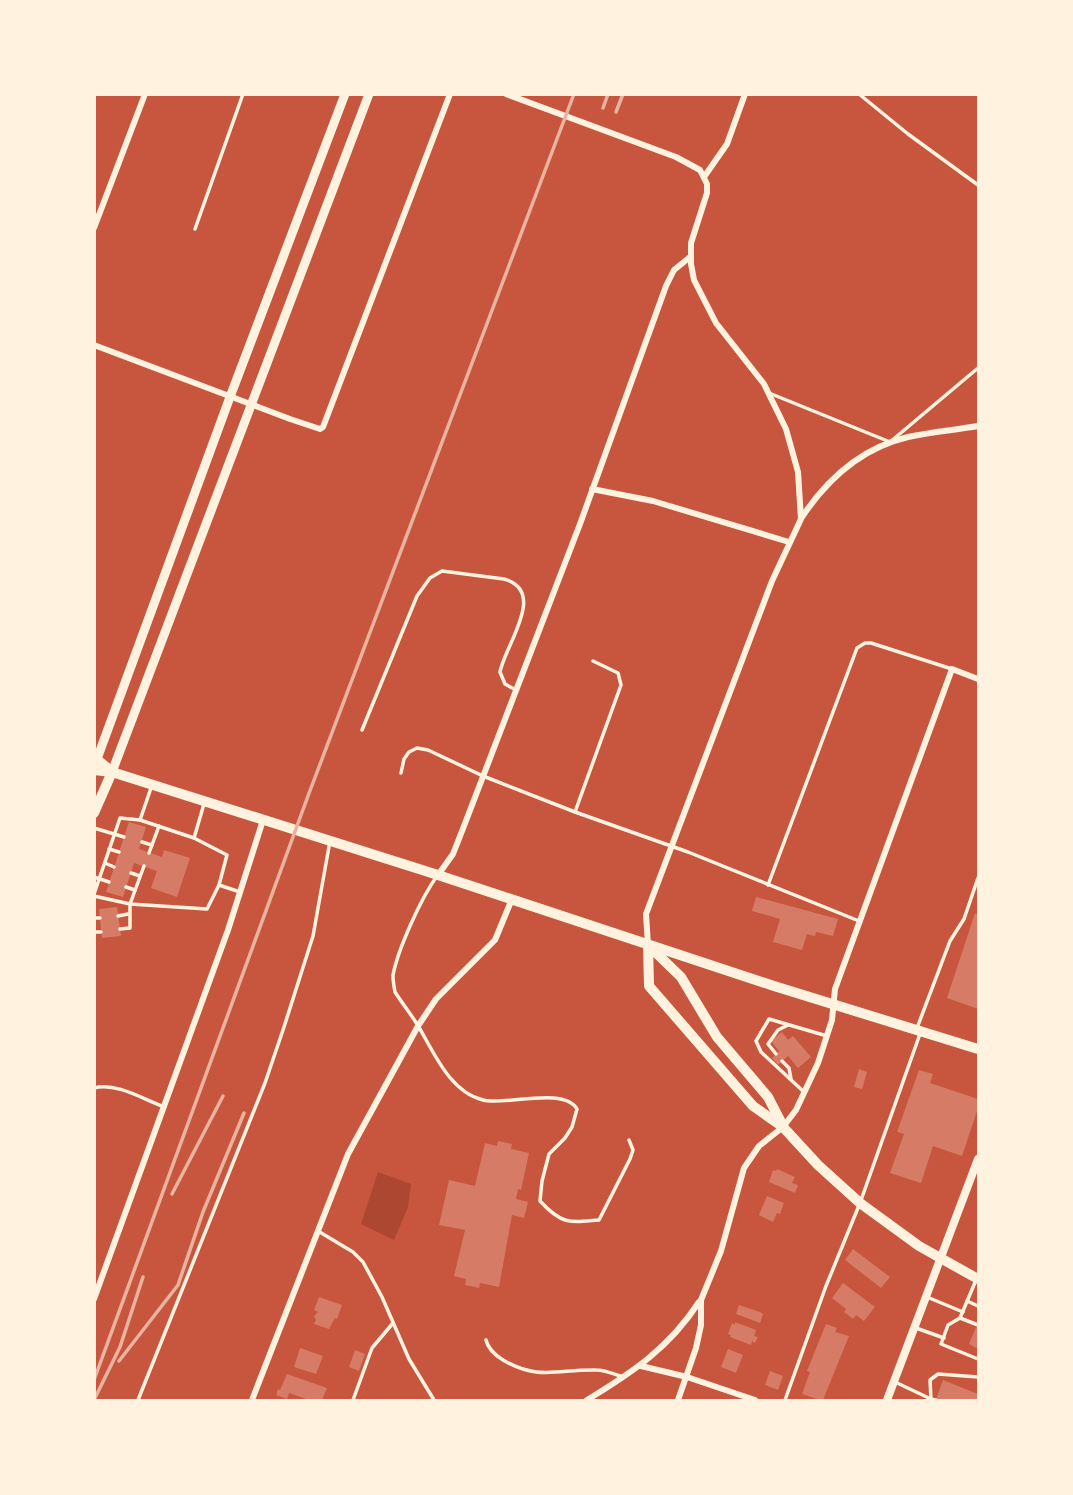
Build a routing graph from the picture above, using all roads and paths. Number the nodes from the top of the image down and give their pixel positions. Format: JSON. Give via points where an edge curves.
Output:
{"nodes":[{"id":1,"x":145,"y":94,"type":"edge"},
{"id":2,"x":243,"y":94,"type":"edge"},
{"id":3,"x":345,"y":94,"type":"edge"},
{"id":4,"x":369,"y":94,"type":"edge"},
{"id":5,"x":450,"y":94,"type":"edge"},
{"id":6,"x":506,"y":94,"type":"edge"},
{"id":7,"x":745,"y":94,"type":"edge"},
{"id":8,"x":859,"y":94,"type":"edge"},
{"id":9,"x":704,"y":177,"type":"junction"},
{"id":10,"x":978,"y":185,"type":"edge"},
{"id":11,"x":94,"y":228,"type":"edge"},
{"id":12,"x":195,"y":229,"type":"dead end"},
{"id":13,"x":690,"y":257,"type":"junction"},
{"id":14,"x":94,"y":345,"type":"edge"},
{"id":15,"x":978,"y":368,"type":"edge"},
{"id":16,"x":769,"y":393,"type":"junction"},
{"id":17,"x":230,"y":397,"type":"junction"},
{"id":18,"x":252,"y":405,"type":"junction"},
{"id":19,"x":978,"y":426,"type":"edge"},
{"id":20,"x":890,"y":442,"type":"junction"},
{"id":21,"x":592,"y":489,"type":"junction"},
{"id":22,"x":801,"y":519,"type":"junction"},
{"id":23,"x":789,"y":542,"type":"junction"},
{"id":24,"x":593,"y":661,"type":"dead end"},
{"id":25,"x":952,"y":669,"type":"junction"},
{"id":26,"x":978,"y":679,"type":"edge"},
{"id":27,"x":516,"y":690,"type":"junction"},
{"id":28,"x":362,"y":730,"type":"dead end"},
{"id":29,"x":95,"y":762,"type":"edge"},
{"id":30,"x":112,"y":772,"type":"junction"},
{"id":31,"x":401,"y":773,"type":"dead end"},
{"id":32,"x":483,"y":776,"type":"junction"},
{"id":33,"x":152,"y":785,"type":"junction"},
{"id":34,"x":205,"y":802,"type":"junction"},
{"id":35,"x":575,"y":812,"type":"junction"},
{"id":36,"x":94,"y":814,"type":"edge"},
{"id":37,"x":140,"y":820,"type":"junction"},
{"id":38,"x":263,"y":820,"type":"junction"},
{"id":39,"x":159,"y":826,"type":"junction"},
{"id":40,"x":94,"y":828,"type":"edge"},
{"id":41,"x":114,"y":834,"type":"junction"},
{"id":42,"x":124,"y":837,"type":"dead end"},
{"id":43,"x":194,"y":838,"type":"junction"},
{"id":44,"x":330,"y":841,"type":"junction"},
{"id":45,"x":142,"y":842,"type":"dead end"},
{"id":46,"x":152,"y":845,"type":"junction"},
{"id":47,"x":671,"y":847,"type":"junction"},
{"id":48,"x":109,"y":849,"type":"junction"},
{"id":49,"x":119,"y":852,"type":"dead end"},
{"id":50,"x":149,"y":853,"type":"dead end"},
{"id":51,"x":105,"y":863,"type":"junction"},
{"id":52,"x":144,"y":866,"type":"dead end"},
{"id":53,"x":114,"y":867,"type":"dead end"},
{"id":54,"x":131,"y":873,"type":"dead end"},
{"id":55,"x":438,"y":875,"type":"junction"},
{"id":56,"x":140,"y":876,"type":"junction"},
{"id":57,"x":97,"y":878,"type":"edge"},
{"id":58,"x":978,"y":878,"type":"edge"},
{"id":59,"x":109,"y":882,"type":"dead end"},
{"id":60,"x":219,"y":885,"type":"junction"},
{"id":61,"x":768,"y":885,"type":"junction"},
{"id":62,"x":126,"y":887,"type":"dead end"},
{"id":63,"x":135,"y":890,"type":"junction"},
{"id":64,"x":240,"y":892,"type":"junction"},
{"id":65,"x":94,"y":895,"type":"edge"},
{"id":66,"x":512,"y":900,"type":"junction"},
{"id":67,"x":130,"y":904,"type":"junction"},
{"id":68,"x":128,"y":915,"type":"junction"},
{"id":69,"x":118,"y":916,"type":"dead end"},
{"id":70,"x":859,"y":920,"type":"junction"},
{"id":71,"x":120,"y":929,"type":"dead end"},
{"id":72,"x":94,"y":932,"type":"edge"},
{"id":73,"x":102,"y":932,"type":"dead end"},
{"id":74,"x":648,"y":945,"type":"junction"},
{"id":75,"x":834,"y":1003,"type":"junction"},
{"id":76,"x":788,"y":1024,"type":"junction"},
{"id":77,"x":418,"y":1026,"type":"junction"},
{"id":78,"x":919,"y":1030,"type":"junction"},
{"id":79,"x":827,"y":1036,"type":"junction"},
{"id":80,"x":978,"y":1049,"type":"edge"},
{"id":81,"x":776,"y":1054,"type":"dead end"},
{"id":82,"x":782,"y":1061,"type":"dead end"},
{"id":83,"x":791,"y":1079,"type":"junction"},
{"id":84,"x":94,"y":1088,"type":"edge"},
{"id":85,"x":805,"y":1092,"type":"junction"},
{"id":86,"x":164,"y":1107,"type":"junction"},
{"id":87,"x":783,"y":1127,"type":"junction"},
{"id":88,"x":629,"y":1140,"type":"dead end"},
{"id":89,"x":978,"y":1159,"type":"edge"},
{"id":90,"x":860,"y":1203,"type":"junction"},
{"id":91,"x":318,"y":1231,"type":"junction"},
{"id":92,"x":941,"y":1259,"type":"junction"},
{"id":93,"x":978,"y":1279,"type":"edge"},
{"id":94,"x":927,"y":1297,"type":"junction"},
{"id":95,"x":94,"y":1299,"type":"edge"},
{"id":96,"x":701,"y":1300,"type":"junction"},
{"id":97,"x":967,"y":1301,"type":"junction"},
{"id":98,"x":978,"y":1306,"type":"edge"},
{"id":99,"x":963,"y":1312,"type":"junction"},
{"id":100,"x":960,"y":1318,"type":"junction"},
{"id":101,"x":393,"y":1323,"type":"junction"},
{"id":102,"x":978,"y":1325,"type":"edge"},
{"id":103,"x":915,"y":1328,"type":"junction"},
{"id":104,"x":944,"y":1338,"type":"junction"},
{"id":105,"x":486,"y":1340,"type":"dead end"},
{"id":106,"x":978,"y":1359,"type":"edge"},
{"id":107,"x":641,"y":1366,"type":"junction"},
{"id":108,"x":625,"y":1377,"type":"junction"},
{"id":109,"x":687,"y":1377,"type":"junction"},
{"id":110,"x":978,"y":1377,"type":"edge"},
{"id":111,"x":894,"y":1382,"type":"junction"},
{"id":112,"x":933,"y":1400,"type":"edge"},
{"id":113,"x":138,"y":1401,"type":"edge"},
{"id":114,"x":252,"y":1401,"type":"edge"},
{"id":115,"x":353,"y":1401,"type":"edge"},
{"id":116,"x":434,"y":1401,"type":"edge"},
{"id":117,"x":587,"y":1401,"type":"edge"},
{"id":118,"x":678,"y":1401,"type":"edge"},
{"id":119,"x":755,"y":1401,"type":"edge"},
{"id":120,"x":785,"y":1401,"type":"edge"},
{"id":121,"x":887,"y":1401,"type":"edge"}],
"edges":[{"from":1,"to":11,"type":"street"},
{"from":2,"to":12,"type":"lane"},
{"from":3,"to":17,"type":"main road"},
{"from":4,"to":18,"type":"main road"},
{"from":5,"to":18,"type":"street","via":[[326,424],[320,429]]},
{"from":6,"to":9,"type":"street","via":[[676,157]]},
{"from":7,"to":9,"type":"street","via":[[727,144]]},
{"from":8,"to":10,"type":"lane"},
{"from":9,"to":13,"type":"street","via":[[707,193]]},
{"from":13,"to":16,"type":"street","via":[[694,280],[716,323]]},
{"from":13,"to":21,"type":"street","via":[[666,286]]},
{"from":14,"to":17,"type":"street"},
{"from":15,"to":20,"type":"lane"},
{"from":16,"to":20,"type":"lane"},
{"from":16,"to":22,"type":"street","via":[[793,450]]},
{"from":17,"to":18,"type":"street"},
{"from":17,"to":29,"type":"main road"},
{"from":18,"to":30,"type":"main road"},
{"from":19,"to":20,"type":"street"},
{"from":20,"to":22,"type":"street","via":[[838,473]]},
{"from":21,"to":23,"type":"street","via":[[653,501]]},
{"from":21,"to":27,"type":"street"},
{"from":22,"to":23,"type":"street"},
{"from":23,"to":47,"type":"street"},
{"from":24,"to":35,"type":"lane","via":[[618,673],[621,685]]},
{"from":25,"to":26,"type":"street"},
{"from":25,"to":61,"type":"lane","via":[[871,643],[857,648]]},
{"from":25,"to":70,"type":"street"},
{"from":27,"to":28,"type":"lane","via":[[505,684],[500,672],[522,615],[525,602],[520,590],[504,579],[442,571],[430,578],[417,596]]},
{"from":27,"to":32,"type":"street"},
{"from":29,"to":30,"type":"main road"},
{"from":30,"to":33,"type":"main road"},
{"from":30,"to":36,"type":"main road"},
{"from":31,"to":32,"type":"lane","via":[[407,755],[417,748]]},
{"from":32,"to":35,"type":"lane"},
{"from":32,"to":55,"type":"street","via":[[453,854]]},
{"from":33,"to":34,"type":"main road"},
{"from":33,"to":37,"type":"lane"},
{"from":34,"to":38,"type":"main road"},
{"from":34,"to":43,"type":"lane"},
{"from":35,"to":47,"type":"lane"},
{"from":37,"to":39,"type":"lane"},
{"from":37,"to":41,"type":"lane","via":[[120,818]]},
{"from":38,"to":44,"type":"main road"},
{"from":38,"to":64,"type":"street"},
{"from":39,"to":43,"type":"lane"},
{"from":39,"to":46,"type":"lane"},
{"from":40,"to":41,"type":"lane"},
{"from":41,"to":42,"type":"lane"},
{"from":41,"to":48,"type":"lane"},
{"from":43,"to":60,"type":"lane","via":[[226,855]]},
{"from":44,"to":55,"type":"main road"},
{"from":44,"to":113,"type":"lane","via":[[313,936],[265,1083]]},
{"from":45,"to":46,"type":"lane"},
{"from":46,"to":50,"type":"lane"},
{"from":47,"to":61,"type":"lane"},
{"from":47,"to":74,"type":"street","via":[[646,914]]},
{"from":48,"to":49,"type":"lane"},
{"from":48,"to":51,"type":"lane"},
{"from":51,"to":53,"type":"lane"},
{"from":51,"to":57,"type":"lane"},
{"from":52,"to":56,"type":"lane"},
{"from":54,"to":56,"type":"lane"},
{"from":55,"to":66,"type":"main road"},
{"from":55,"to":77,"type":"lane","via":[[426,891],[393,974],[395,992]]},
{"from":56,"to":63,"type":"lane"},
{"from":57,"to":59,"type":"lane"},
{"from":57,"to":65,"type":"lane"},
{"from":58,"to":78,"type":"lane"},
{"from":60,"to":64,"type":"lane"},
{"from":60,"to":67,"type":"lane","via":[[207,909]]},
{"from":61,"to":70,"type":"lane"},
{"from":62,"to":63,"type":"lane"},
{"from":63,"to":67,"type":"lane"},
{"from":64,"to":86,"type":"street"},
{"from":65,"to":67,"type":"lane"},
{"from":66,"to":74,"type":"main road"},
{"from":66,"to":77,"type":"street","via":[[495,940],[436,999]]},
{"from":67,"to":68,"type":"lane"},
{"from":68,"to":69,"type":"lane"},
{"from":68,"to":71,"type":"lane","via":[[130,928]]},
{"from":70,"to":75,"type":"street"},
{"from":72,"to":73,"type":"lane"},
{"from":74,"to":75,"type":"main road"},
{"from":74,"to":87,"type":"main road","via":[[681,977],[717,1037],[768,1097]]},
{"from":74,"to":87,"type":"main road","via":[[649,986],[752,1106]]},
{"from":75,"to":78,"type":"main road"},
{"from":75,"to":79,"type":"street"},
{"from":76,"to":79,"type":"lane"},
{"from":76,"to":81,"type":"lane","via":[[768,1044]]},
{"from":76,"to":83,"type":"lane","via":[[769,1019],[756,1041],[761,1052]]},
{"from":77,"to":88,"type":"lane","via":[[443,1068],[471,1096],[490,1101],[539,1097],[574,1103],[572,1127],[549,1154],[542,1181],[540,1201],[555,1218],[599,1220],[631,1159],[634,1150]]},
{"from":77,"to":91,"type":"street","via":[[348,1154]]},
{"from":78,"to":80,"type":"main road"},
{"from":78,"to":90,"type":"lane"},
{"from":79,"to":85,"type":"street"},
{"from":82,"to":83,"type":"lane"},
{"from":83,"to":85,"type":"lane"},
{"from":84,"to":86,"type":"lane","via":[[116,1088]]},
{"from":85,"to":87,"type":"street"},
{"from":86,"to":95,"type":"street"},
{"from":87,"to":90,"type":"main road"},
{"from":87,"to":96,"type":"street","via":[[759,1146],[744,1168],[721,1251]]},
{"from":89,"to":92,"type":"street"},
{"from":90,"to":92,"type":"main road"},
{"from":90,"to":120,"type":"lane"},
{"from":91,"to":101,"type":"lane","via":[[363,1262]]},
{"from":91,"to":114,"type":"street"},
{"from":92,"to":93,"type":"main road"},
{"from":92,"to":94,"type":"street"},
{"from":93,"to":97,"type":"lane"},
{"from":94,"to":99,"type":"lane"},
{"from":94,"to":103,"type":"street"},
{"from":96,"to":107,"type":"street","via":[[684,1325]]},
{"from":96,"to":109,"type":"street","via":[[699,1336]]},
{"from":97,"to":98,"type":"lane"},
{"from":97,"to":99,"type":"lane"},
{"from":99,"to":100,"type":"lane"},
{"from":100,"to":102,"type":"lane"},
{"from":100,"to":104,"type":"lane","via":[[948,1325]]},
{"from":101,"to":115,"type":"lane","via":[[373,1348]]},
{"from":101,"to":116,"type":"lane"},
{"from":103,"to":104,"type":"lane"},
{"from":103,"to":111,"type":"street"},
{"from":104,"to":106,"type":"lane","via":[[942,1344]]},
{"from":105,"to":108,"type":"lane","via":[[498,1357],[526,1371],[593,1370]]},
{"from":107,"to":108,"type":"street"},
{"from":107,"to":109,"type":"street"},
{"from":108,"to":117,"type":"street"},
{"from":109,"to":118,"type":"street"},
{"from":109,"to":119,"type":"street"},
{"from":110,"to":112,"type":"lane","via":[[938,1374],[930,1380]]},
{"from":111,"to":112,"type":"lane"},
{"from":111,"to":121,"type":"street"}]}
